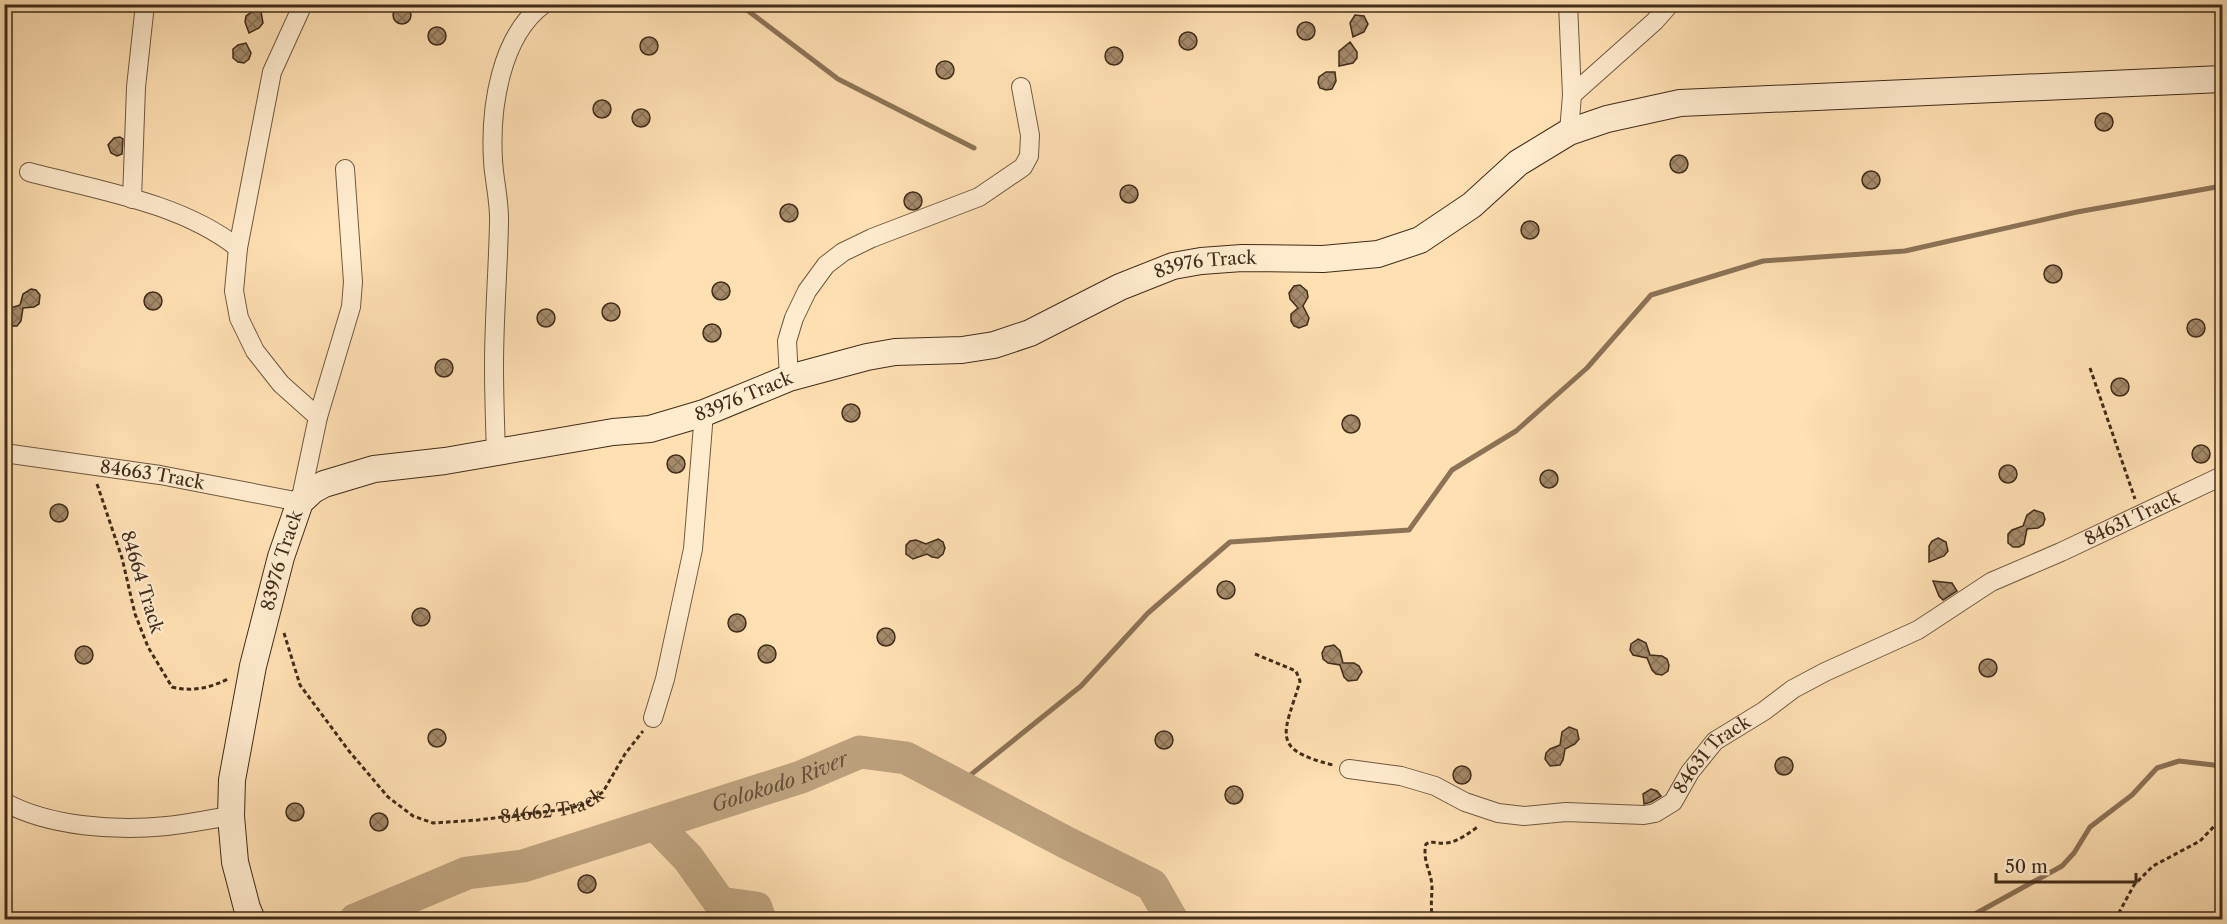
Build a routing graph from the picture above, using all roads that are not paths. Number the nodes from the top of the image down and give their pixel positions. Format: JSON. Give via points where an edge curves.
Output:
{"nodes":[{"id":1,"x":145,"y":4,"type":"edge"},
{"id":2,"x":303,"y":4,"type":"edge"},
{"id":3,"x":544,"y":4,"type":"edge"},
{"id":4,"x":1568,"y":4,"type":"edge"},
{"id":5,"x":1670,"y":4,"type":"edge"},
{"id":6,"x":2223,"y":79,"type":"edge"},
{"id":7,"x":1021,"y":87,"type":"dead end"},
{"id":8,"x":1572,"y":95,"type":"junction"},
{"id":9,"x":1569,"y":132,"type":"junction"},
{"id":10,"x":345,"y":169,"type":"dead end"},
{"id":11,"x":29,"y":172,"type":"dead end"},
{"id":12,"x":132,"y":199,"type":"junction"},
{"id":13,"x":238,"y":248,"type":"junction"},
{"id":14,"x":789,"y":378,"type":"junction"},
{"id":15,"x":704,"y":413,"type":"junction"},
{"id":16,"x":318,"y":417,"type":"junction"},
{"id":17,"x":4,"y":453,"type":"edge"},
{"id":18,"x":496,"y":453,"type":"junction"},
{"id":19,"x":2223,"y":476,"type":"edge"},
{"id":20,"x":300,"y":502,"type":"junction"},
{"id":21,"x":653,"y":718,"type":"road end"},
{"id":22,"x":1349,"y":769,"type":"road end"},
{"id":23,"x":4,"y":802,"type":"edge"},
{"id":24,"x":231,"y":816,"type":"junction"},
{"id":25,"x":252,"y":920,"type":"edge"}],
"edges":[{"from":1,"to":12,"type":"street","via":[[136,87]]},
{"from":2,"to":13,"type":"street","via":[[272,72]]},
{"from":3,"to":18,"type":"street","via":[[516,35],[500,76],[493,112],[499,220],[494,367]]},
{"from":4,"to":8,"type":"street"},
{"from":5,"to":8,"type":"street"},
{"from":6,"to":9,"type":"street","name":"83976 Track","via":[[1680,103]]},
{"from":7,"to":14,"type":"street","via":[[1030,135],[1029,156],[1023,167],[979,197],[872,238],[826,265],[794,318],[787,341]]},
{"from":8,"to":9,"type":"street"},
{"from":9,"to":14,"type":"street","name":"83976 Track","via":[[1518,163],[1472,206],[1420,240],[1378,254],[1242,258],[1173,266],[1120,287],[1030,333],[994,345],[895,352]]},
{"from":10,"to":16,"type":"street","via":[[353,282],[351,307]]},
{"from":11,"to":12,"type":"street"},
{"from":12,"to":13,"type":"street","via":[[201,223]]},
{"from":13,"to":16,"type":"street","via":[[234,291],[239,318],[255,351],[281,384]]},
{"from":14,"to":15,"type":"street","name":"83976 Track"},
{"from":15,"to":18,"type":"street","name":"83976 Track","via":[[650,429]]},
{"from":15,"to":21,"type":"street","via":[[693,549]]},
{"from":16,"to":20,"type":"street"},
{"from":17,"to":20,"type":"street","name":"84663 Track"},
{"from":18,"to":20,"type":"street","name":"83976 Track","via":[[374,469],[324,484]]},
{"from":19,"to":22,"type":"street","name":"84631 Track","via":[[1991,582],[1918,630],[1793,688],[1715,741],[1690,772],[1673,802],[1655,813],[1497,813],[1435,786],[1401,776]]},
{"from":20,"to":24,"type":"street","name":"83976 Track","via":[[281,557],[253,666],[232,780]]},
{"from":23,"to":24,"type":"street","via":[[22,812],[62,822],[113,826],[171,826]]},
{"from":24,"to":25,"type":"street","name":"83976 Track","via":[[235,862]]}]}
